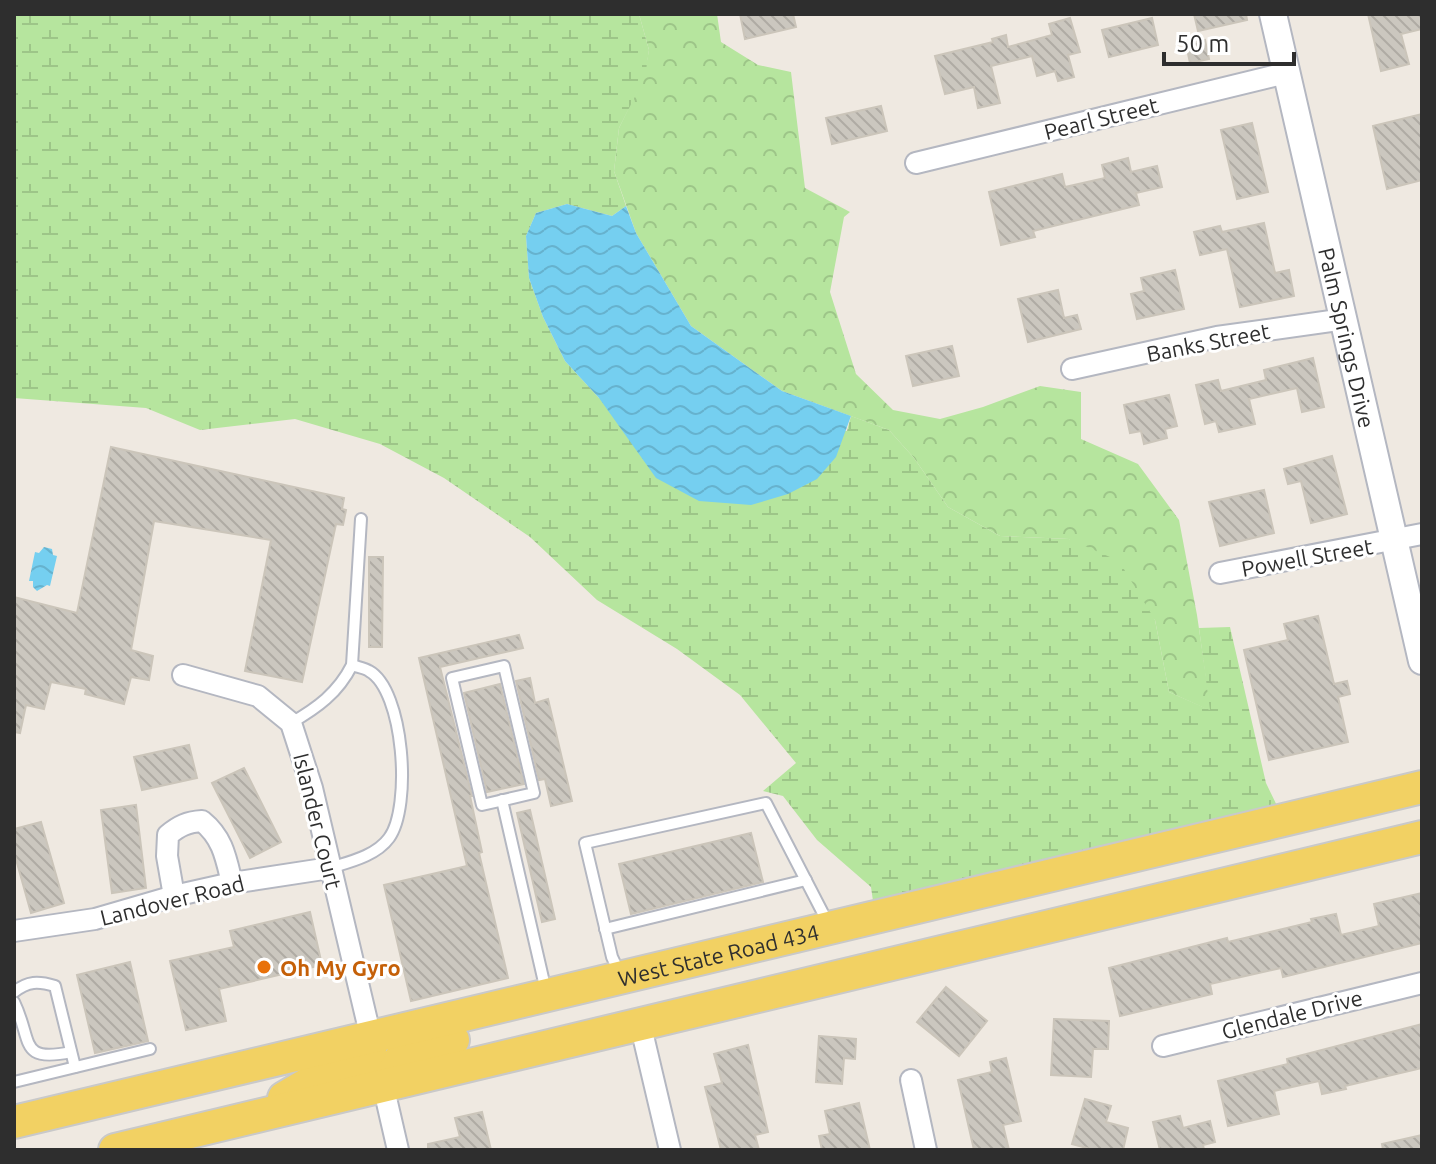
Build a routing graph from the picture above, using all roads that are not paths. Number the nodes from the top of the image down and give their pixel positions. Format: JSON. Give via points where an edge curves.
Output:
{"nodes":[{"id":1,"x":1273,"y":14,"type":"edge"},
{"id":2,"x":1286,"y":73,"type":"junction"},
{"id":3,"x":916,"y":163,"type":"dead end"},
{"id":4,"x":1345,"y":319,"type":"junction"},
{"id":5,"x":1072,"y":369,"type":"dead end"},
{"id":6,"x":361,"y":519,"type":"dead end"},
{"id":7,"x":1422,"y":534,"type":"edge"},
{"id":8,"x":1394,"y":540,"type":"junction"},
{"id":9,"x":1220,"y":573,"type":"dead end"},
{"id":10,"x":1422,"y":661,"type":"edge"},
{"id":11,"x":352,"y":665,"type":"junction"},
{"id":12,"x":183,"y":675,"type":"dead end"},
{"id":13,"x":291,"y":723,"type":"junction"},
{"id":14,"x":1422,"y":787,"type":"edge"},
{"id":15,"x":502,"y":800,"type":"junction"},
{"id":16,"x":1422,"y":837,"type":"edge"},
{"id":17,"x":330,"y":868,"type":"junction"},
{"id":18,"x":806,"y":880,"type":"junction"},
{"id":19,"x":232,"y":883,"type":"junction"},
{"id":20,"x":174,"y":896,"type":"junction"},
{"id":21,"x":831,"y":927,"type":"junction"},
{"id":22,"x":605,"y":929,"type":"junction"},
{"id":23,"x":14,"y":931,"type":"edge"},
{"id":24,"x":622,"y":979,"type":"junction"},
{"id":25,"x":1422,"y":983,"type":"edge"},
{"id":26,"x":14,"y":992,"type":"edge"},
{"id":27,"x":544,"y":997,"type":"junction"},
{"id":28,"x":14,"y":1002,"type":"edge"},
{"id":29,"x":640,"y":1023,"type":"junction"},
{"id":30,"x":371,"y":1038,"type":"junction"},
{"id":31,"x":1163,"y":1046,"type":"dead end"},
{"id":32,"x":150,"y":1049,"type":"dead end"},
{"id":33,"x":71,"y":1052,"type":"junction"},
{"id":34,"x":75,"y":1067,"type":"junction"},
{"id":35,"x":911,"y":1080,"type":"dead end"},
{"id":36,"x":14,"y":1082,"type":"edge"},
{"id":37,"x":383,"y":1085,"type":"junction"},
{"id":38,"x":14,"y":1122,"type":"edge"},
{"id":39,"x":231,"y":1127,"type":"junction"},
{"id":40,"x":115,"y":1150,"type":"edge"},
{"id":41,"x":398,"y":1150,"type":"edge"},
{"id":42,"x":670,"y":1150,"type":"edge"},
{"id":43,"x":926,"y":1150,"type":"edge"}],
"edges":[{"from":1,"to":2,"type":"street","name":"Palm Springs Drive"},
{"from":2,"to":3,"type":"street","name":"Pearl Street"},
{"from":2,"to":4,"type":"street","name":"Palm Springs Drive"},
{"from":4,"to":5,"type":"street","name":"Banks Street","via":[[1217,337]]},
{"from":4,"to":8,"type":"street","name":"Palm Springs Drive"},
{"from":6,"to":11,"type":"lane"},
{"from":7,"to":8,"type":"street","name":"Powell Street"},
{"from":8,"to":9,"type":"street","name":"Powell Street"},
{"from":8,"to":10,"type":"street","name":"Palm Springs Drive"},
{"from":11,"to":13,"type":"lane","via":[[342,684],[318,707]]},
{"from":11,"to":17,"type":"lane","via":[[371,671],[386,691],[397,726],[403,783],[389,838],[362,859]]},
{"from":12,"to":13,"type":"street","name":"Islander Court","via":[[258,696]]},
{"from":13,"to":17,"type":"street","name":"Islander Court"},
{"from":14,"to":21,"type":"main road","name":"West State Road 434"},
{"from":15,"to":15,"type":"lane","via":[[534,793],[504,666],[452,678],[482,805]]},
{"from":15,"to":27,"type":"lane"},
{"from":16,"to":29,"type":"main road"},
{"from":17,"to":19,"type":"street","name":"Landover Road"},
{"from":17,"to":30,"type":"street","name":"Islander Court"},
{"from":18,"to":21,"type":"lane"},
{"from":18,"to":22,"type":"lane"},
{"from":18,"to":22,"type":"lane","via":[[766,803],[585,843]]},
{"from":19,"to":20,"type":"street","name":"Landover Road"},
{"from":19,"to":20,"type":"street","via":[[222,843],[202,821],[192,822],[168,835]]},
{"from":20,"to":23,"type":"street","name":"Landover Road","via":[[95,919]]},
{"from":21,"to":24,"type":"main road","name":"West State Road 434"},
{"from":22,"to":24,"type":"lane"},
{"from":24,"to":27,"type":"main road","name":"West State Road 434"},
{"from":25,"to":31,"type":"street","name":"Glendale Drive"},
{"from":26,"to":33,"type":"lane","via":[[39,982],[55,986]]},
{"from":27,"to":30,"type":"main road","name":"West State Road 434"},
{"from":27,"to":37,"type":"main road","via":[[506,1025],[408,1053],[390,1067]]},
{"from":28,"to":33,"type":"lane","via":[[36,1055]]},
{"from":29,"to":37,"type":"main road"},
{"from":29,"to":42,"type":"street"},
{"from":30,"to":38,"type":"main road","name":"West State Road 434"},
{"from":30,"to":39,"type":"main road","via":[[361,1062],[323,1075]]},
{"from":32,"to":34,"type":"lane"},
{"from":33,"to":34,"type":"lane"},
{"from":34,"to":36,"type":"lane"},
{"from":35,"to":43,"type":"street"},
{"from":37,"to":39,"type":"main road"},
{"from":37,"to":41,"type":"street"},
{"from":39,"to":40,"type":"main road"}]}
